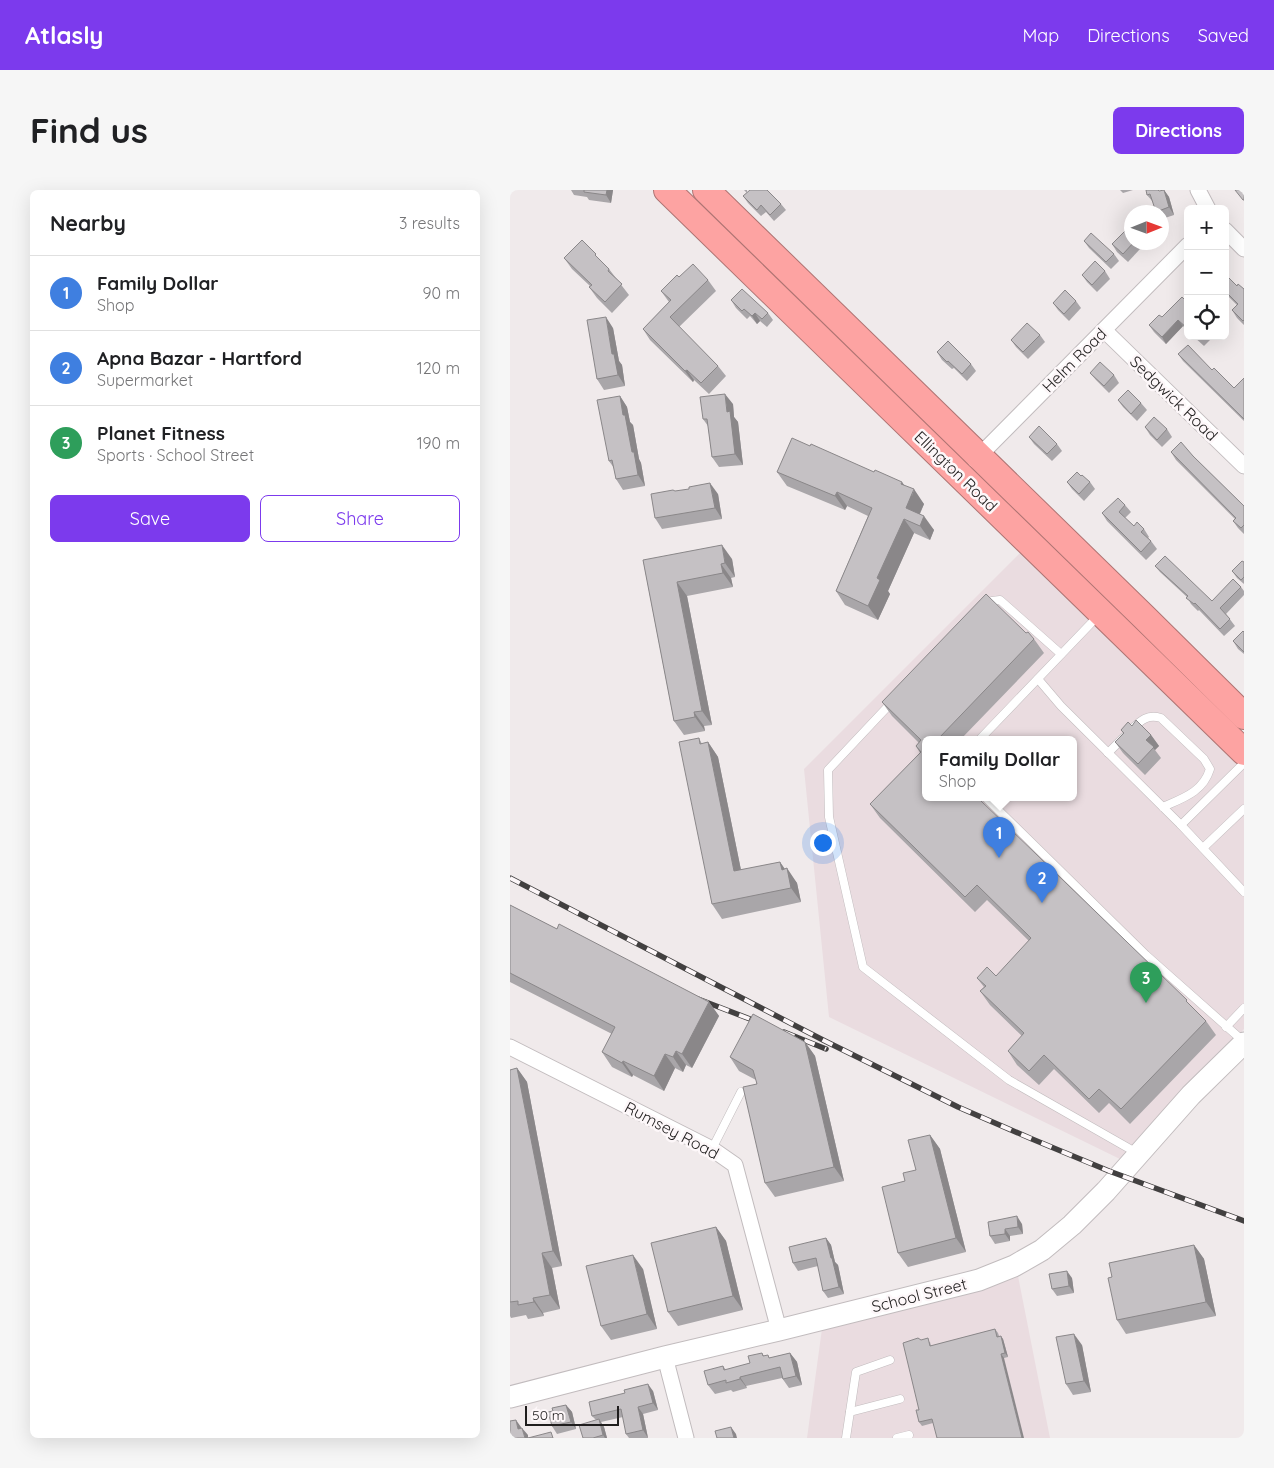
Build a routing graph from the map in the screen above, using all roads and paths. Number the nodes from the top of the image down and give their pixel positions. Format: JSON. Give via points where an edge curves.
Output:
{"nodes":[{"id":1,"x":667,"y":190,"type":"edge"},
{"id":2,"x":706,"y":190,"type":"edge"},
{"id":3,"x":1198,"y":190,"type":"edge"},
{"id":4,"x":1206,"y":205,"type":"edge"},
{"id":5,"x":1229,"y":234,"type":"edge"},
{"id":6,"x":1244,"y":249,"type":"edge"},
{"id":7,"x":1184,"y":250,"type":"edge"},
{"id":8,"x":1104,"y":330,"type":"junction"},
{"id":9,"x":979,"y":456,"type":"junction"},
{"id":10,"x":1244,"y":466,"type":"edge"},
{"id":11,"x":963,"y":478,"type":"junction"},
{"id":12,"x":1120,"y":593,"type":"junction"},
{"id":13,"x":1101,"y":612,"type":"junction"},
{"id":14,"x":978,"y":614,"type":"edge"},
{"id":15,"x":1061,"y":654,"type":"junction"},
{"id":16,"x":1038,"y":678,"type":"junction"},
{"id":17,"x":899,"y":694,"type":"edge"},
{"id":18,"x":1244,"y":716,"type":"edge"},
{"id":19,"x":983,"y":736,"type":"edge"},
{"id":20,"x":1108,"y":752,"type":"junction"},
{"id":21,"x":1244,"y":752,"type":"edge"},
{"id":22,"x":1244,"y":763,"type":"edge"},
{"id":23,"x":989,"y":801,"type":"edge"},
{"id":24,"x":1163,"y":807,"type":"junction"},
{"id":25,"x":1244,"y":809,"type":"edge"},
{"id":26,"x":1181,"y":825,"type":"junction"},
{"id":27,"x":1203,"y":848,"type":"junction"},
{"id":28,"x":1244,"y":892,"type":"edge"},
{"id":29,"x":1244,"y":1008,"type":"edge"},
{"id":30,"x":1226,"y":1027,"type":"junction"},
{"id":31,"x":1244,"y":1042,"type":"edge"},
{"id":32,"x":510,"y":1046,"type":"edge"},
{"id":33,"x":742,"y":1092,"type":"edge"},
{"id":34,"x":712,"y":1149,"type":"junction"},
{"id":35,"x":1139,"y":1154,"type":"junction"},
{"id":36,"x":779,"y":1330,"type":"junction"},
{"id":37,"x":665,"y":1357,"type":"junction"},
{"id":38,"x":890,"y":1360,"type":"dead end"},
{"id":39,"x":510,"y":1398,"type":"edge"},
{"id":40,"x":900,"y":1399,"type":"dead end"},
{"id":41,"x":850,"y":1412,"type":"junction"},
{"id":42,"x":909,"y":1435,"type":"dead end"},
{"id":43,"x":686,"y":1438,"type":"edge"},
{"id":44,"x":846,"y":1438,"type":"edge"},
{"id":45,"x":897,"y":1438,"type":"edge"}],
"edges":[{"from":1,"to":11,"type":"highway","name":"Ellington Road"},
{"from":2,"to":9,"type":"highway","name":"Ellington Road"},
{"from":3,"to":4,"type":"street"},
{"from":5,"to":6,"type":"street"},
{"from":7,"to":8,"type":"street","name":"Helm Road"},
{"from":8,"to":9,"type":"street","name":"Helm Road"},
{"from":8,"to":10,"type":"street","name":"Sedgwick Road"},
{"from":9,"to":11,"type":"street","name":"Helm Road"},
{"from":9,"to":12,"type":"highway","name":"Ellington Road"},
{"from":11,"to":13,"type":"highway","name":"Ellington Road"},
{"from":12,"to":13,"type":"highway"},
{"from":12,"to":18,"type":"highway","name":"Ellington Road"},
{"from":13,"to":15,"type":"lane"},
{"from":13,"to":21,"type":"highway","name":"Ellington Road"},
{"from":14,"to":15,"type":"lane","via":[[992,601],[1000,600]]},
{"from":15,"to":16,"type":"lane"},
{"from":16,"to":19,"type":"lane"},
{"from":16,"to":20,"type":"lane"},
{"from":17,"to":35,"type":"lane","via":[[828,770],[829,817],[863,967],[1009,1080]]},
{"from":20,"to":24,"type":"lane"},
{"from":20,"to":24,"type":"lane","via":[[1145,718],[1154,716],[1161,718],[1204,759],[1210,769],[1201,786],[1185,798]]},
{"from":22,"to":26,"type":"lane"},
{"from":23,"to":30,"type":"lane"},
{"from":24,"to":26,"type":"lane"},
{"from":25,"to":27,"type":"lane"},
{"from":26,"to":27,"type":"lane"},
{"from":27,"to":28,"type":"lane"},
{"from":29,"to":30,"type":"lane"},
{"from":30,"to":31,"type":"lane"},
{"from":31,"to":35,"type":"main road","name":"School Street"},
{"from":32,"to":34,"type":"street","name":"Rumsey Road"},
{"from":33,"to":34,"type":"lane"},
{"from":34,"to":36,"type":"street","name":"Rumsey Road","via":[[735,1165]]},
{"from":35,"to":36,"type":"main road","name":"School Street","via":[[1062,1235],[1014,1266],[979,1280]]},
{"from":36,"to":37,"type":"main road","name":"School Street"},
{"from":37,"to":39,"type":"main road","name":"School Street"},
{"from":37,"to":43,"type":"street"},
{"from":38,"to":41,"type":"lane","via":[[856,1372]]},
{"from":40,"to":41,"type":"lane"},
{"from":41,"to":44,"type":"lane"},
{"from":42,"to":45,"type":"lane"}]}
